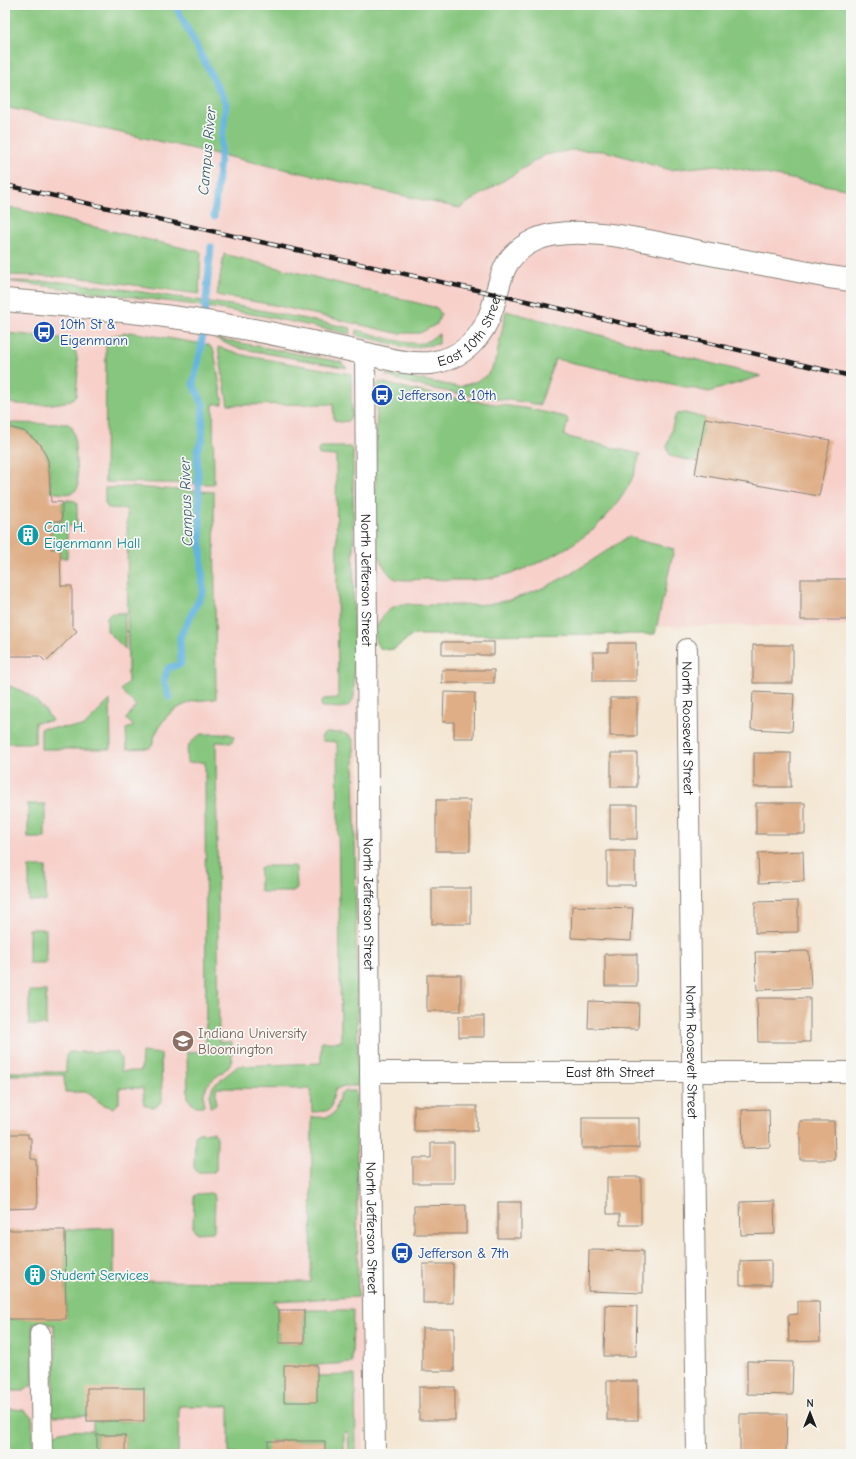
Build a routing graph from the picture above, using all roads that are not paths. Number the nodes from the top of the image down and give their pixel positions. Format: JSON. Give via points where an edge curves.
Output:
{"nodes":[{"id":1,"x":851,"y":280,"type":"edge"},
{"id":2,"x":5,"y":300,"type":"edge"},
{"id":3,"x":365,"y":353,"type":"junction"},
{"id":4,"x":687,"y":649,"type":"dead end"},
{"id":5,"x":370,"y":1072,"type":"junction"},
{"id":6,"x":692,"y":1072,"type":"junction"},
{"id":7,"x":851,"y":1072,"type":"edge"},
{"id":8,"x":40,"y":1334,"type":"dead end"},
{"id":9,"x":42,"y":1454,"type":"edge"},
{"id":10,"x":375,"y":1454,"type":"edge"},
{"id":11,"x":696,"y":1454,"type":"edge"}],
"edges":[{"from":1,"to":3,"type":"street","name":"East 10th Street","via":[[829,278],[603,234],[552,235],[537,239],[515,254],[506,265],[485,325],[472,343],[456,356],[427,363],[408,362]]},
{"from":2,"to":3,"type":"street","name":"East 10th Street","via":[[93,307],[199,320]]},
{"from":3,"to":5,"type":"street","name":"North Jefferson Street"},
{"from":4,"to":6,"type":"street","name":"North Roosevelt Street"},
{"from":5,"to":6,"type":"street","name":"East 8th Street"},
{"from":5,"to":10,"type":"street","name":"North Jefferson Street"},
{"from":6,"to":7,"type":"street","name":"East 8th Street"},
{"from":6,"to":11,"type":"street","name":"North Roosevelt Street"},
{"from":8,"to":9,"type":"street"}]}
